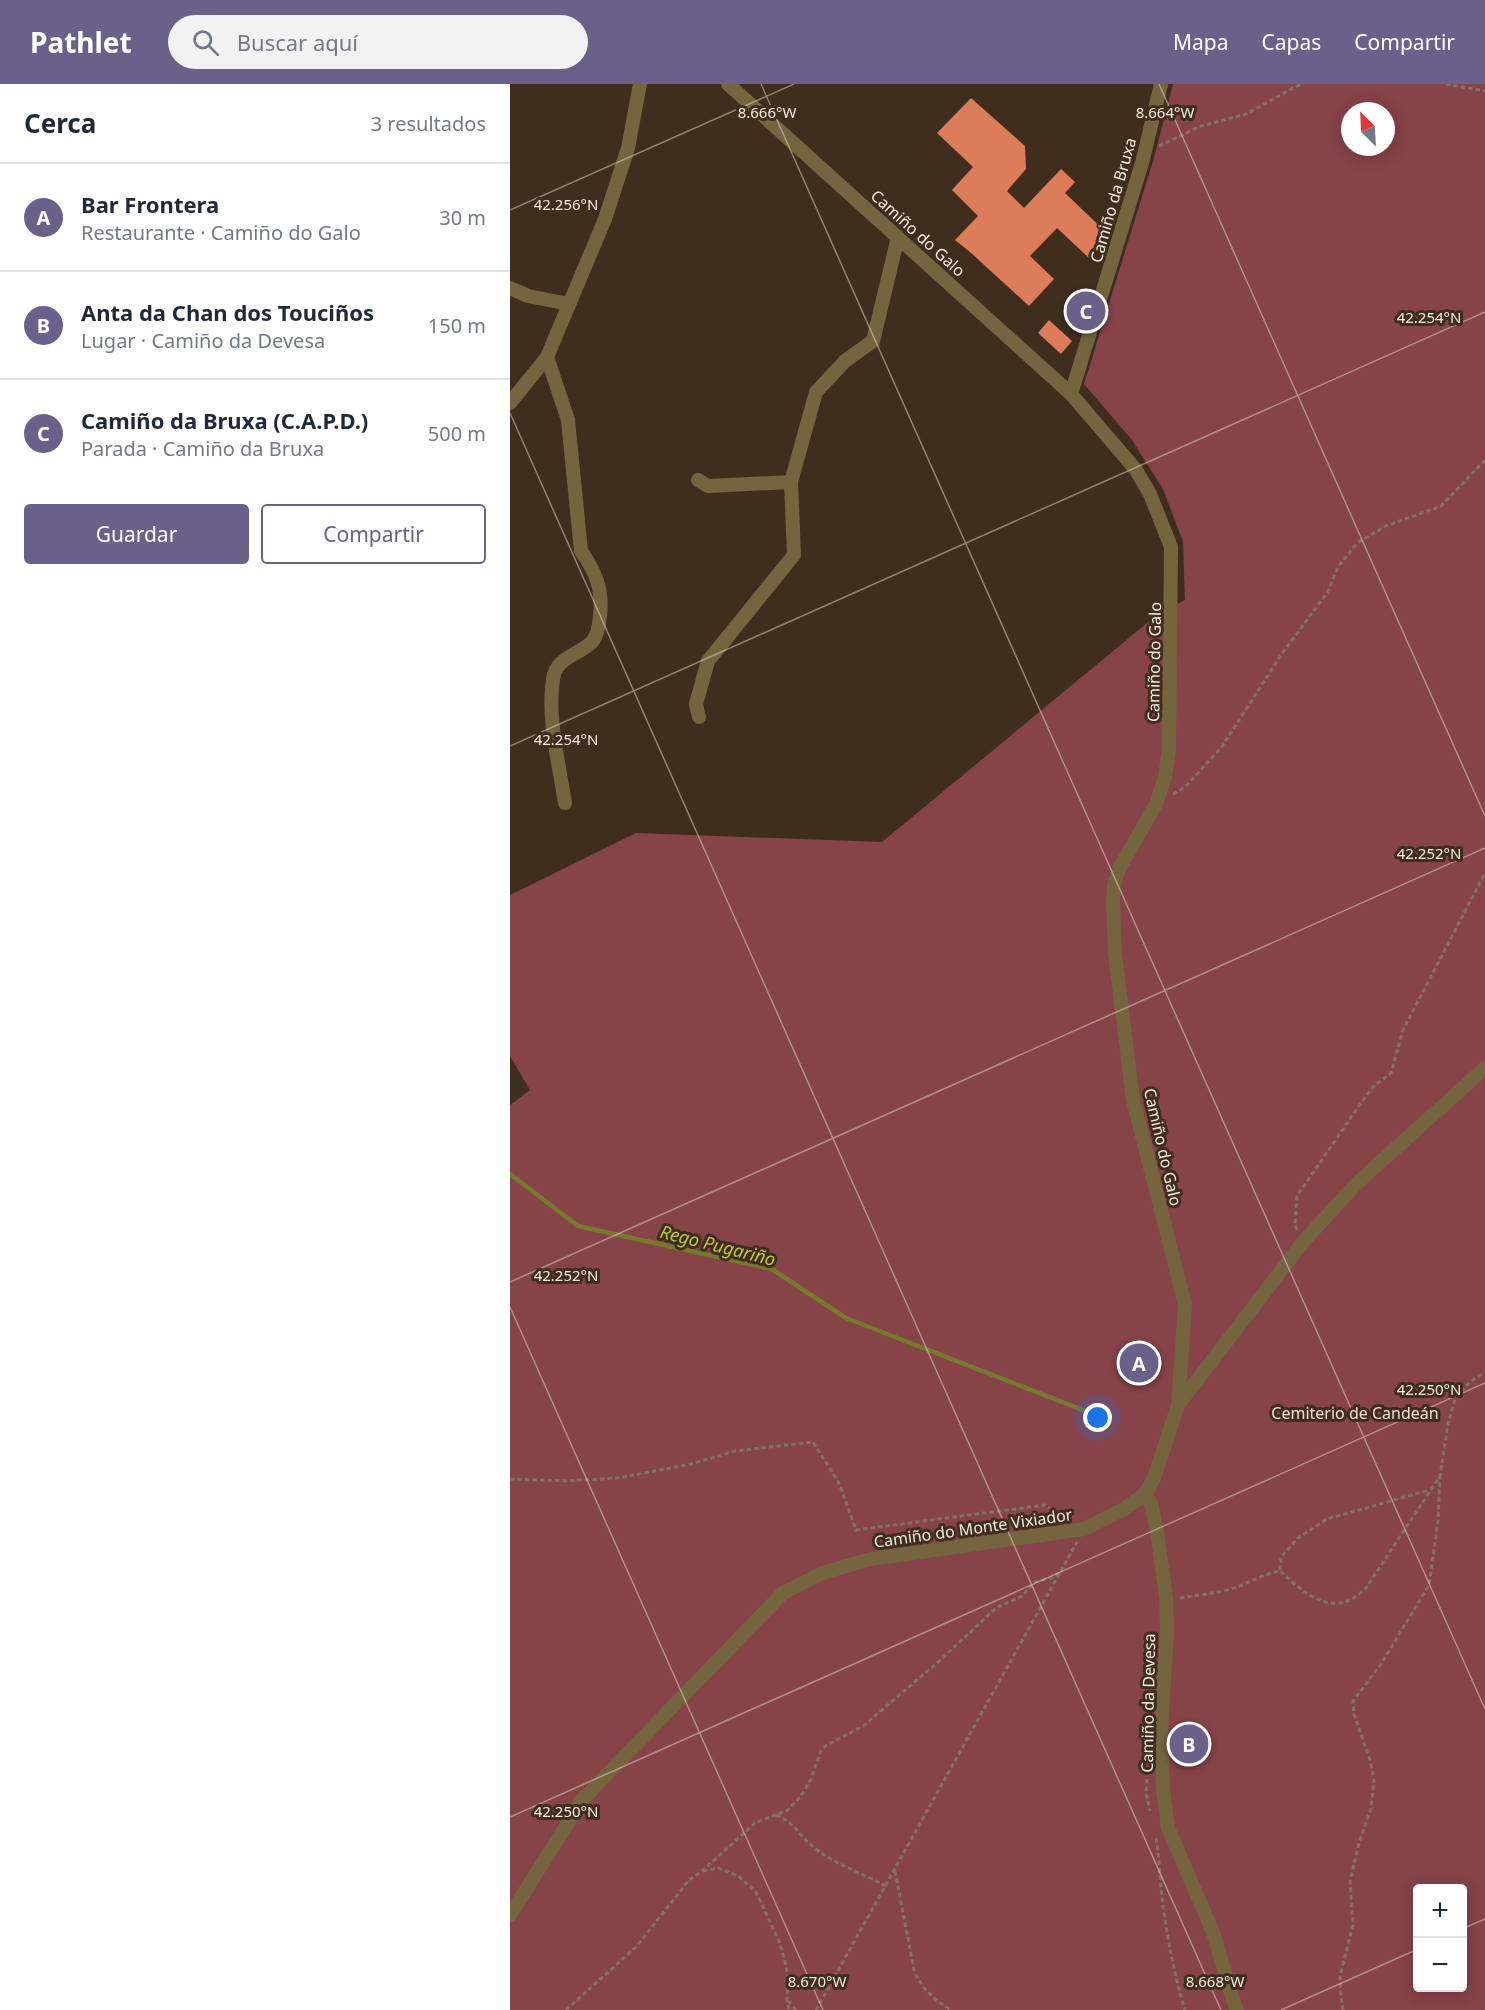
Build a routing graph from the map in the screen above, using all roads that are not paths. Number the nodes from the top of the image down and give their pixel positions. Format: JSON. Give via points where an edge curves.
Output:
{"nodes":[{"id":1,"x":640,"y":84,"type":"edge"},
{"id":2,"x":728,"y":84,"type":"edge"},
{"id":3,"x":1161,"y":84,"type":"edge"},
{"id":4,"x":898,"y":237,"type":"junction"},
{"id":5,"x":510,"y":288,"type":"edge"},
{"id":6,"x":569,"y":304,"type":"junction"},
{"id":7,"x":547,"y":357,"type":"junction"},
{"id":8,"x":1071,"y":394,"type":"junction"},
{"id":9,"x":510,"y":403,"type":"edge"},
{"id":10,"x":698,"y":480,"type":"dead end"},
{"id":11,"x":791,"y":482,"type":"junction"},
{"id":12,"x":699,"y":717,"type":"dead end"},
{"id":13,"x":565,"y":803,"type":"dead end"},
{"id":14,"x":1485,"y":1068,"type":"edge"},
{"id":15,"x":1178,"y":1405,"type":"junction"},
{"id":16,"x":1145,"y":1494,"type":"junction"},
{"id":17,"x":510,"y":1915,"type":"edge"},
{"id":18,"x":1237,"y":2010,"type":"edge"}],
"edges":[{"from":1,"to":6,"type":"street","via":[[628,148]]},
{"from":2,"to":4,"type":"street","name":"Camiño do Galo"},
{"from":3,"to":8,"type":"street","name":"Camiño da Bruxa","via":[[1145,152]]},
{"from":4,"to":8,"type":"street","name":"Camiño do Galo"},
{"from":4,"to":11,"type":"street","via":[[873,341],[845,360],[816,392]]},
{"from":5,"to":6,"type":"street","via":[[528,296]]},
{"from":6,"to":7,"type":"street"},
{"from":7,"to":9,"type":"street"},
{"from":7,"to":13,"type":"street","via":[[568,420],[581,551],[599,589],[600,625],[592,641],[561,662],[553,677],[552,725]]},
{"from":8,"to":15,"type":"street","name":"Camiño do Galo","via":[[1136,470],[1171,547],[1170,748],[1156,804],[1119,869],[1113,901],[1115,953],[1133,1100],[1185,1305]]},
{"from":10,"to":11,"type":"street","via":[[708,486]]},
{"from":11,"to":12,"type":"street","via":[[794,555],[708,661],[696,704]]},
{"from":14,"to":15,"type":"street","via":[[1357,1184],[1303,1242]]},
{"from":15,"to":16,"type":"street"},
{"from":16,"to":17,"type":"street","name":"Camiño do Monte Vixiador","via":[[1084,1529],[871,1559],[822,1573],[783,1593],[583,1799]]},
{"from":16,"to":18,"type":"street","name":"Camiño da Devesa","via":[[1157,1531],[1166,1598],[1161,1732],[1168,1828],[1213,1932]]}]}
